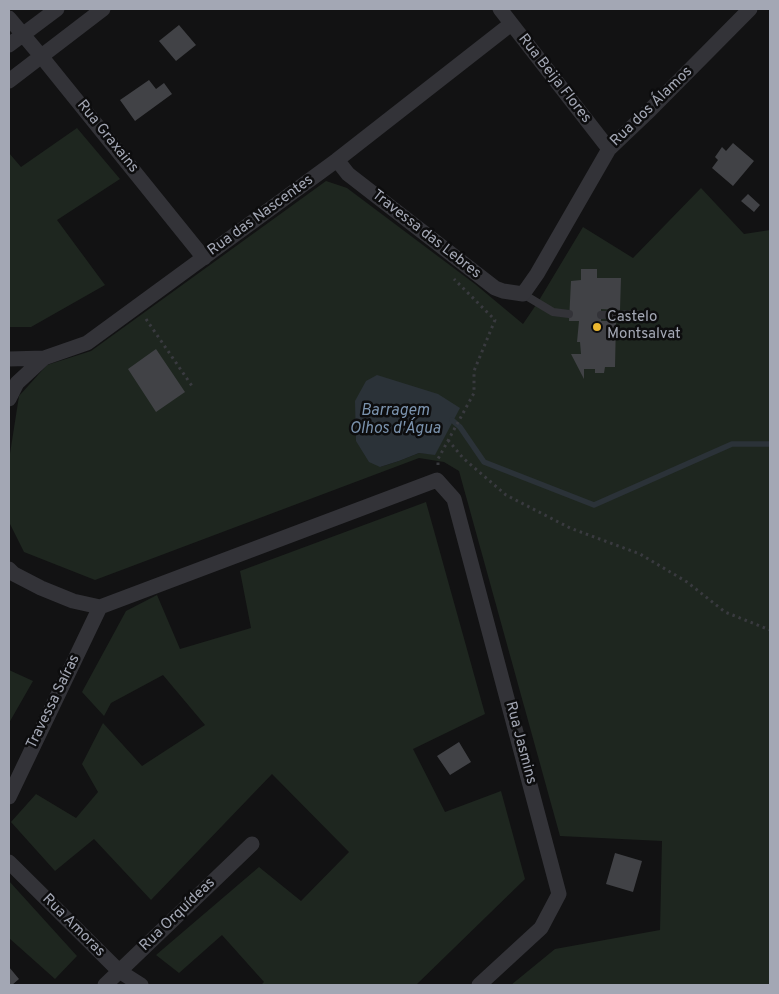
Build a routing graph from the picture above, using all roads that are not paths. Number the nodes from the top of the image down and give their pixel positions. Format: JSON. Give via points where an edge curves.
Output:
{"nodes":[{"id":1,"x":56,"y":9,"type":"edge"},
{"id":2,"x":103,"y":9,"type":"edge"},
{"id":3,"x":500,"y":9,"type":"edge"},
{"id":4,"x":750,"y":9,"type":"edge"},
{"id":5,"x":9,"y":18,"type":"edge"},
{"id":6,"x":511,"y":24,"type":"junction"},
{"id":7,"x":22,"y":34,"type":"junction"},
{"id":8,"x":9,"y":45,"type":"edge"},
{"id":9,"x":41,"y":56,"type":"junction"},
{"id":10,"x":9,"y":82,"type":"edge"},
{"id":11,"x":609,"y":149,"type":"junction"},
{"id":12,"x":337,"y":160,"type":"junction"},
{"id":13,"x":204,"y":258,"type":"junction"},
{"id":14,"x":523,"y":294,"type":"junction"},
{"id":15,"x":569,"y":314,"type":"dead end"},
{"id":16,"x":636,"y":314,"type":"dead end"},
{"id":17,"x":601,"y":315,"type":"dead end"},
{"id":18,"x":44,"y":358,"type":"junction"},
{"id":19,"x":9,"y":359,"type":"edge"},
{"id":20,"x":9,"y":399,"type":"edge"},
{"id":21,"x":9,"y":569,"type":"edge"},
{"id":22,"x":100,"y":607,"type":"junction"},
{"id":23,"x":9,"y":796,"type":"edge"},
{"id":24,"x":252,"y":844,"type":"dead end"},
{"id":25,"x":9,"y":862,"type":"edge"},
{"id":26,"x":119,"y":971,"type":"junction"},
{"id":27,"x":105,"y":985,"type":"edge"},
{"id":28,"x":141,"y":985,"type":"edge"},
{"id":29,"x":479,"y":985,"type":"edge"}],
"edges":[{"from":1,"to":7,"type":"street"},
{"from":2,"to":9,"type":"street"},
{"from":3,"to":6,"type":"street","name":"Rua Beija Flores"},
{"from":4,"to":11,"type":"street","name":"Rua dos Álamos"},
{"from":5,"to":7,"type":"street","name":"Rua Graxains"},
{"from":6,"to":11,"type":"street","name":"Rua Beija Flores"},
{"from":6,"to":12,"type":"street","name":"Rua das Nascentes"},
{"from":7,"to":8,"type":"street"},
{"from":7,"to":9,"type":"street","name":"Rua Graxains"},
{"from":9,"to":10,"type":"street"},
{"from":9,"to":13,"type":"street","name":"Rua Graxains"},
{"from":11,"to":14,"type":"street","name":"Rua dos Álamos"},
{"from":12,"to":13,"type":"street","name":"Rua das Nascentes"},
{"from":12,"to":14,"type":"street","name":"Travessa das Lebres","via":[[348,174],[495,288]]},
{"from":13,"to":18,"type":"street","name":"Rua das Nascentes","via":[[87,343]]},
{"from":14,"to":15,"type":"lane","via":[[554,312]]},
{"from":16,"to":17,"type":"lane"},
{"from":18,"to":19,"type":"street"},
{"from":18,"to":20,"type":"street","name":"Rua das Nascentes","via":[[17,383]]},
{"from":21,"to":22,"type":"street","via":[[41,588],[73,601]]},
{"from":22,"to":23,"type":"street","name":"Travessa Saíras"},
{"from":22,"to":29,"type":"street","name":"Rua Jasmins","via":[[437,480],[454,498],[559,894],[541,928]]},
{"from":24,"to":26,"type":"street","name":"Rua Orquídeas"},
{"from":25,"to":26,"type":"street","name":"Rua Amoras"},
{"from":26,"to":27,"type":"street","name":"Rua Orquídeas"},
{"from":26,"to":28,"type":"street","name":"Rua Amoras"}]}
